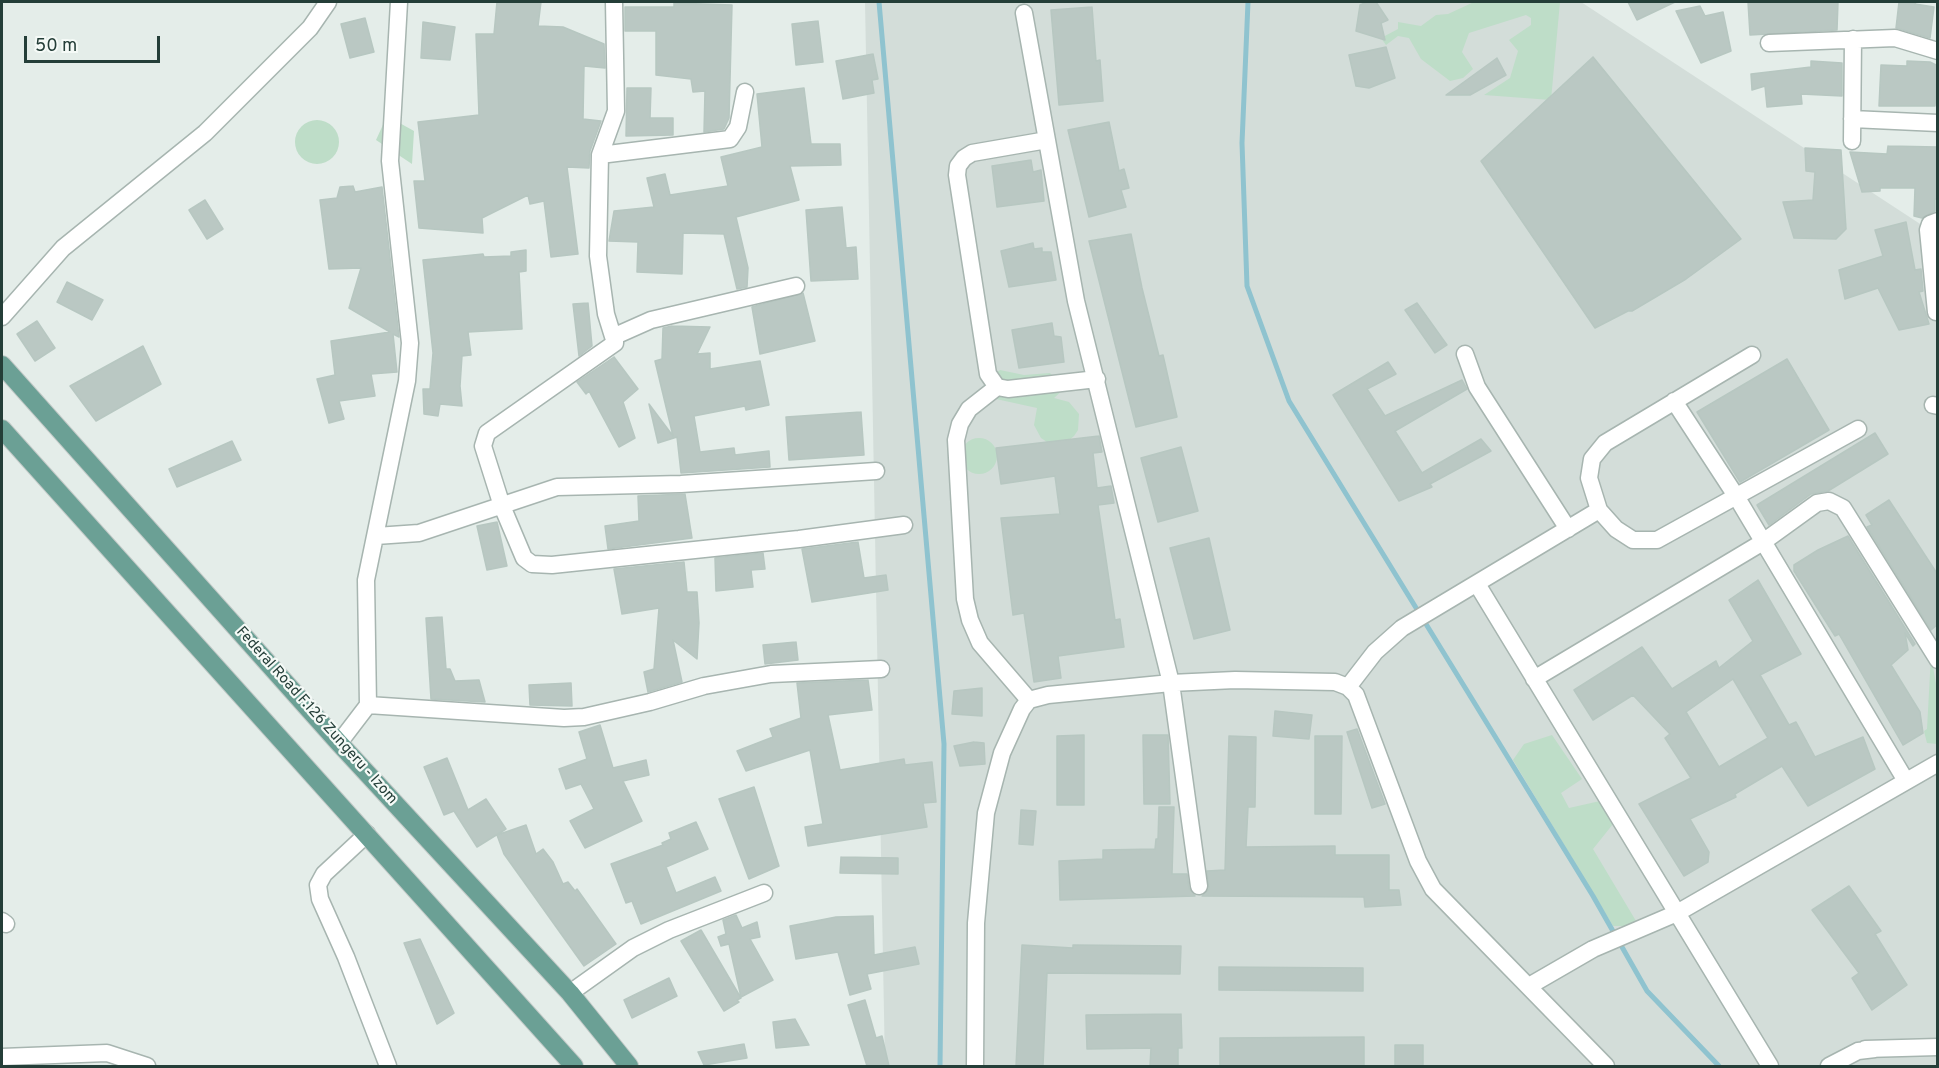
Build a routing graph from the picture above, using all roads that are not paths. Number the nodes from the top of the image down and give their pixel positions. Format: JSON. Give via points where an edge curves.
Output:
{"nodes":[{"id":1,"x":328,"y":2,"type":"edge"},
{"id":2,"x":399,"y":2,"type":"edge"},
{"id":3,"x":614,"y":2,"type":"edge"},
{"id":4,"x":1024,"y":13,"type":"dead end"},
{"id":5,"x":1852,"y":39,"type":"junction"},
{"id":6,"x":1769,"y":43,"type":"dead end"},
{"id":7,"x":1938,"y":51,"type":"edge"},
{"id":8,"x":745,"y":92,"type":"dead end"},
{"id":9,"x":1852,"y":119,"type":"junction"},
{"id":10,"x":1938,"y":123,"type":"edge"},
{"id":11,"x":1047,"y":140,"type":"junction"},
{"id":12,"x":1852,"y":141,"type":"dead end"},
{"id":13,"x":600,"y":155,"type":"junction"},
{"id":14,"x":1938,"y":221,"type":"edge"},
{"id":15,"x":796,"y":286,"type":"dead end"},
{"id":16,"x":1936,"y":312,"type":"dead end"},
{"id":17,"x":2,"y":317,"type":"edge"},
{"id":18,"x":615,"y":343,"type":"junction"},
{"id":19,"x":1465,"y":354,"type":"dead end"},
{"id":20,"x":1752,"y":355,"type":"dead end"},
{"id":21,"x":2,"y":365,"type":"edge"},
{"id":22,"x":1097,"y":379,"type":"junction"},
{"id":23,"x":997,"y":387,"type":"junction"},
{"id":24,"x":1674,"y":401,"type":"junction"},
{"id":25,"x":2,"y":429,"type":"edge"},
{"id":26,"x":1858,"y":429,"type":"dead end"},
{"id":27,"x":876,"y":471,"type":"dead end"},
{"id":28,"x":1736,"y":496,"type":"junction"},
{"id":29,"x":502,"y":506,"type":"junction"},
{"id":30,"x":1599,"y":510,"type":"junction"},
{"id":31,"x":904,"y":525,"type":"dead end"},
{"id":32,"x":1568,"y":529,"type":"junction"},
{"id":33,"x":376,"y":536,"type":"junction"},
{"id":34,"x":1763,"y":542,"type":"junction"},
{"id":35,"x":1477,"y":584,"type":"junction"},
{"id":36,"x":1938,"y":660,"type":"edge"},
{"id":37,"x":881,"y":669,"type":"dead end"},
{"id":38,"x":1534,"y":679,"type":"junction"},
{"id":39,"x":1171,"y":683,"type":"junction"},
{"id":40,"x":1348,"y":687,"type":"junction"},
{"id":41,"x":1029,"y":700,"type":"junction"},
{"id":42,"x":368,"y":705,"type":"junction"},
{"id":43,"x":339,"y":743,"type":"junction"},
{"id":44,"x":1938,"y":763,"type":"edge"},
{"id":45,"x":1906,"y":781,"type":"junction"},
{"id":46,"x":367,"y":834,"type":"junction"},
{"id":47,"x":1198,"y":886,"type":"dead end"},
{"id":48,"x":764,"y":893,"type":"dead end"},
{"id":49,"x":1677,"y":913,"type":"junction"},
{"id":50,"x":1529,"y":986,"type":"junction"},
{"id":51,"x":570,"y":993,"type":"junction"},
{"id":52,"x":1938,"y":1047,"type":"edge"},
{"id":53,"x":2,"y":1057,"type":"edge"},
{"id":54,"x":147,"y":1066,"type":"edge"},
{"id":55,"x":388,"y":1066,"type":"edge"},
{"id":56,"x":574,"y":1066,"type":"edge"},
{"id":57,"x":629,"y":1066,"type":"edge"},
{"id":58,"x":975,"y":1066,"type":"edge"},
{"id":59,"x":1606,"y":1066,"type":"edge"},
{"id":60,"x":1770,"y":1066,"type":"edge"},
{"id":61,"x":1829,"y":1066,"type":"edge"}],
"edges":[{"from":1,"to":17,"type":"street","via":[[309,28],[205,133],[63,248]]},
{"from":2,"to":33,"type":"street","via":[[390,160],[410,343],[407,381]]},
{"from":3,"to":13,"type":"street","via":[[616,111]]},
{"from":4,"to":11,"type":"street"},
{"from":5,"to":6,"type":"street"},
{"from":5,"to":7,"type":"street","via":[[1895,38]]},
{"from":5,"to":9,"type":"street"},
{"from":8,"to":13,"type":"street","via":[[738,127],[730,138]]},
{"from":9,"to":10,"type":"street"},
{"from":9,"to":12,"type":"street"},
{"from":11,"to":22,"type":"street","via":[[1076,301]]},
{"from":11,"to":23,"type":"street","via":[[972,153],[958,166],[988,374]]},
{"from":13,"to":18,"type":"street","via":[[598,256],[606,314]]},
{"from":14,"to":16,"type":"street","via":[[1930,224],[1928,230]]},
{"from":15,"to":18,"type":"street","via":[[651,320],[615,336]]},
{"from":18,"to":29,"type":"street","via":[[487,433],[483,446]]},
{"from":19,"to":32,"type":"street","via":[[1477,387]]},
{"from":20,"to":24,"type":"street"},
{"from":21,"to":43,"type":"main road","name":"Federal Road F.126 Zungeru - Izom"},
{"from":22,"to":23,"type":"street"},
{"from":22,"to":39,"type":"street"},
{"from":23,"to":41,"type":"street","via":[[969,409],[956,440],[965,599],[980,643]]},
{"from":24,"to":28,"type":"street"},
{"from":24,"to":30,"type":"street","via":[[1605,443],[1592,459],[1589,478]]},
{"from":25,"to":46,"type":"main road"},
{"from":26,"to":28,"type":"street"},
{"from":27,"to":29,"type":"street","via":[[681,484],[557,487]]},
{"from":28,"to":30,"type":"street","via":[[1657,540],[1634,540],[1616,529]]},
{"from":28,"to":34,"type":"street"},
{"from":29,"to":31,"type":"street","via":[[524,558],[543,566]]},
{"from":29,"to":33,"type":"street","via":[[419,533]]},
{"from":30,"to":32,"type":"street"},
{"from":32,"to":35,"type":"street"},
{"from":33,"to":42,"type":"street","via":[[364,602]]},
{"from":34,"to":36,"type":"street","via":[[1817,503],[1836,503],[1843,508]]},
{"from":34,"to":38,"type":"street"},
{"from":34,"to":45,"type":"street"},
{"from":35,"to":38,"type":"street"},
{"from":35,"to":40,"type":"street","via":[[1402,628]]},
{"from":37,"to":42,"type":"street","via":[[771,674],[704,686],[584,717]]},
{"from":38,"to":49,"type":"street"},
{"from":39,"to":40,"type":"street","via":[[1335,682]]},
{"from":39,"to":41,"type":"street"},
{"from":39,"to":47,"type":"street"},
{"from":40,"to":50,"type":"street","via":[[1356,695],[1418,861],[1434,889]]},
{"from":41,"to":58,"type":"street","via":[[1002,753],[986,813],[976,923]]},
{"from":42,"to":43,"type":"street"},
{"from":43,"to":51,"type":"main road","name":"Federal Road F.126 Zungeru - Izom"},
{"from":44,"to":45,"type":"street"},
{"from":45,"to":49,"type":"street"},
{"from":46,"to":55,"type":"street","via":[[324,874],[318,885],[320,899]]},
{"from":46,"to":56,"type":"main road"},
{"from":48,"to":51,"type":"street","via":[[633,948]]},
{"from":49,"to":50,"type":"street","via":[[1593,950]]},
{"from":49,"to":60,"type":"street"},
{"from":50,"to":59,"type":"street"},
{"from":51,"to":57,"type":"main road","name":"Federal Road F.126 Zungeru - Izom"},
{"from":52,"to":61,"type":"street","via":[[1865,1049]]},
{"from":53,"to":54,"type":"street","via":[[107,1053]]}]}
